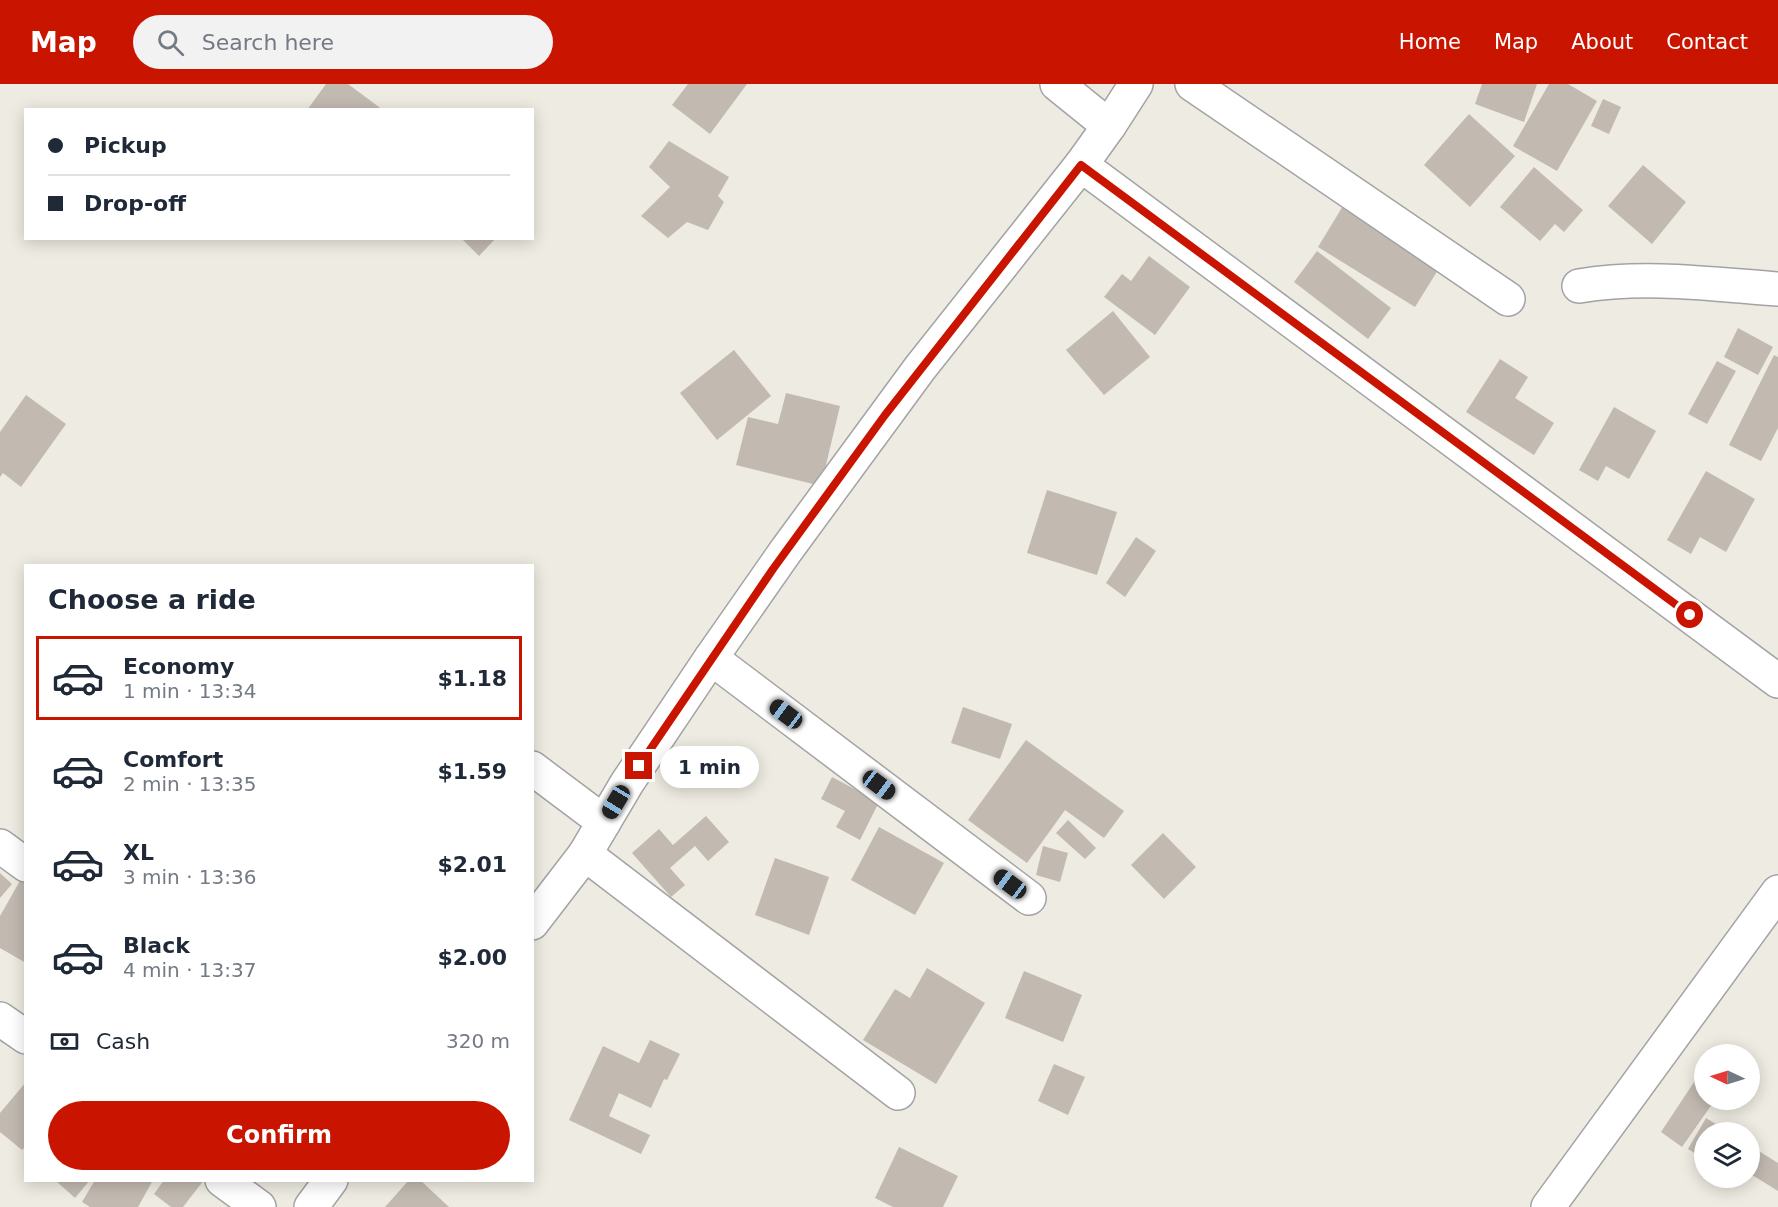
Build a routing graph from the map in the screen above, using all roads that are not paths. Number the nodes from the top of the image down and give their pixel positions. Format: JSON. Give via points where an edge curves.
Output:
{"nodes":[{"id":1,"x":1057,"y":84,"type":"edge"},
{"id":2,"x":1137,"y":84,"type":"edge"},
{"id":3,"x":1192,"y":84,"type":"edge"},
{"id":4,"x":1109,"y":126,"type":"junction"},
{"id":5,"x":1081,"y":165,"type":"junction"},
{"id":6,"x":1579,"y":286,"type":"dead end"},
{"id":7,"x":1778,"y":289,"type":"edge"},
{"id":8,"x":1509,"y":299,"type":"dead end"},
{"id":9,"x":711,"y":658,"type":"junction"},
{"id":10,"x":1778,"y":681,"type":"edge"},
{"id":11,"x":534,"y":770,"type":"edge"},
{"id":12,"x":604,"y":822,"type":"junction"},
{"id":13,"x":0,"y":846,"type":"edge"},
{"id":14,"x":585,"y":854,"type":"junction"},
{"id":15,"x":24,"y":863,"type":"edge"},
{"id":16,"x":1778,"y":892,"type":"edge"},
{"id":17,"x":1029,"y":898,"type":"dead end"},
{"id":18,"x":534,"y":920,"type":"edge"},
{"id":19,"x":0,"y":1018,"type":"edge"},
{"id":20,"x":24,"y":1036,"type":"edge"},
{"id":21,"x":898,"y":1093,"type":"dead end"},
{"id":22,"x":225,"y":1182,"type":"edge"},
{"id":23,"x":330,"y":1182,"type":"edge"},
{"id":24,"x":259,"y":1207,"type":"edge"},
{"id":25,"x":311,"y":1207,"type":"edge"},
{"id":26,"x":1548,"y":1207,"type":"edge"}],
"edges":[{"from":1,"to":4,"type":"street"},
{"from":2,"to":4,"type":"street"},
{"from":3,"to":8,"type":"street"},
{"from":4,"to":5,"type":"street"},
{"from":5,"to":9,"type":"street","via":[[920,368]]},
{"from":5,"to":10,"type":"street"},
{"from":6,"to":7,"type":"street","via":[[1658,280]]},
{"from":9,"to":12,"type":"street"},
{"from":9,"to":17,"type":"street"},
{"from":11,"to":12,"type":"street"},
{"from":12,"to":14,"type":"street"},
{"from":13,"to":15,"type":"street"},
{"from":14,"to":18,"type":"street"},
{"from":14,"to":21,"type":"street"},
{"from":16,"to":26,"type":"street"},
{"from":19,"to":20,"type":"street"},
{"from":22,"to":24,"type":"street"},
{"from":23,"to":25,"type":"street"}]}
